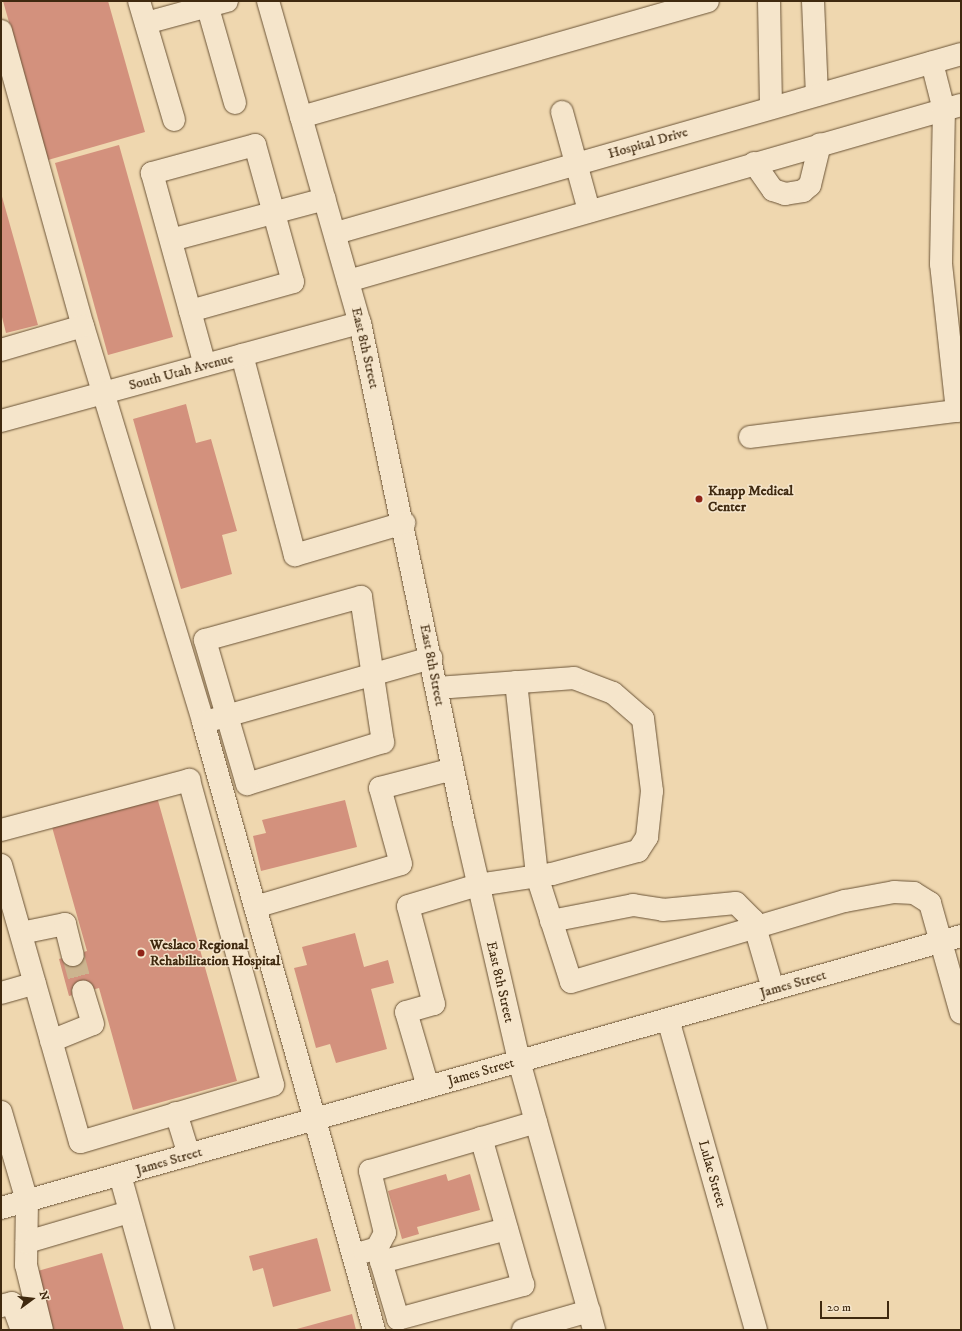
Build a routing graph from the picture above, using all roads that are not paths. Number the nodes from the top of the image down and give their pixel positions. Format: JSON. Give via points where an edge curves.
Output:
{"nodes":[{"id":1,"x":139,"y":1,"type":"edge"},
{"id":2,"x":268,"y":1,"type":"edge"},
{"id":3,"x":708,"y":1,"type":"edge"},
{"id":4,"x":769,"y":1,"type":"edge"},
{"id":5,"x":813,"y":1,"type":"edge"},
{"id":6,"x":214,"y":3,"type":"edge"},
{"id":7,"x":146,"y":23,"type":"junction"},
{"id":8,"x":1,"y":31,"type":"edge"},
{"id":9,"x":961,"y":54,"type":"edge"},
{"id":10,"x":932,"y":63,"type":"junction"},
{"id":11,"x":817,"y":95,"type":"junction"},
{"id":12,"x":235,"y":103,"type":"dead end"},
{"id":13,"x":952,"y":107,"type":"edge"},
{"id":14,"x":771,"y":108,"type":"junction"},
{"id":15,"x":562,"y":112,"type":"dead end"},
{"id":16,"x":301,"y":116,"type":"junction"},
{"id":17,"x":174,"y":120,"type":"dead end"},
{"id":18,"x":820,"y":144,"type":"junction"},
{"id":19,"x":754,"y":163,"type":"junction"},
{"id":20,"x":576,"y":164,"type":"junction"},
{"id":21,"x":325,"y":199,"type":"junction"},
{"id":22,"x":589,"y":211,"type":"junction"},
{"id":23,"x":275,"y":212,"type":"junction"},
{"id":24,"x":336,"y":234,"type":"junction"},
{"id":25,"x":171,"y":240,"type":"junction"},
{"id":26,"x":348,"y":281,"type":"junction"},
{"id":27,"x":190,"y":311,"type":"junction"},
{"id":28,"x":360,"y":323,"type":"junction"},
{"id":29,"x":83,"y":326,"type":"junction"},
{"id":30,"x":1,"y":350,"type":"edge"},
{"id":31,"x":242,"y":355,"type":"junction"},
{"id":32,"x":205,"y":365,"type":"junction"},
{"id":33,"x":104,"y":393,"type":"junction"},
{"id":34,"x":1,"y":421,"type":"edge"},
{"id":35,"x":750,"y":436,"type":"dead end"},
{"id":36,"x":404,"y":523,"type":"junction"},
{"id":37,"x":431,"y":658,"type":"junction"},
{"id":38,"x":372,"y":674,"type":"junction"},
{"id":39,"x":516,"y":682,"type":"junction"},
{"id":40,"x":437,"y":688,"type":"junction"},
{"id":41,"x":226,"y":716,"type":"junction"},
{"id":42,"x":203,"y":722,"type":"junction"},
{"id":43,"x":453,"y":769,"type":"junction"},
{"id":44,"x":1,"y":830,"type":"edge"},
{"id":45,"x":1,"y":865,"type":"edge"},
{"id":46,"x":537,"y":876,"type":"junction"},
{"id":47,"x":478,"y":885,"type":"junction"},
{"id":48,"x":257,"y":914,"type":"junction"},
{"id":49,"x":551,"y":922,"type":"junction"},
{"id":50,"x":755,"y":928,"type":"junction"},
{"id":51,"x":230,"y":930,"type":"junction"},
{"id":52,"x":21,"y":933,"type":"junction"},
{"id":53,"x":951,"y":939,"type":"edge"},
{"id":54,"x":74,"y":955,"type":"tunnel mouth"},
{"id":55,"x":35,"y":983,"type":"junction"},
{"id":56,"x":773,"y":989,"type":"junction"},
{"id":57,"x":83,"y":992,"type":"tunnel mouth"},
{"id":58,"x":1,"y":993,"type":"edge"},
{"id":59,"x":961,"y":1013,"type":"edge"},
{"id":60,"x":668,"y":1019,"type":"junction"},
{"id":61,"x":51,"y":1041,"type":"junction"},
{"id":62,"x":519,"y":1061,"type":"junction"},
{"id":63,"x":428,"y":1087,"type":"junction"},
{"id":64,"x":1,"y":1112,"type":"edge"},
{"id":65,"x":176,"y":1113,"type":"junction"},
{"id":66,"x":317,"y":1119,"type":"junction"},
{"id":67,"x":536,"y":1122,"type":"junction"},
{"id":68,"x":481,"y":1138,"type":"junction"},
{"id":69,"x":189,"y":1155,"type":"junction"},
{"id":70,"x":120,"y":1175,"type":"junction"},
{"id":71,"x":27,"y":1201,"type":"junction"},
{"id":72,"x":1,"y":1208,"type":"edge"},
{"id":73,"x":130,"y":1212,"type":"junction"},
{"id":74,"x":507,"y":1229,"type":"junction"},
{"id":75,"x":27,"y":1242,"type":"junction"},
{"id":76,"x":379,"y":1255,"type":"junction"},
{"id":77,"x":354,"y":1256,"type":"junction"},
{"id":78,"x":1,"y":1306,"type":"edge"},
{"id":79,"x":592,"y":1321,"type":"edge"},
{"id":80,"x":528,"y":1329,"type":"edge"},
{"id":81,"x":22,"y":1330,"type":"edge"},
{"id":82,"x":42,"y":1330,"type":"edge"},
{"id":83,"x":162,"y":1330,"type":"edge"},
{"id":84,"x":374,"y":1330,"type":"edge"},
{"id":85,"x":756,"y":1330,"type":"edge"}],
"edges":[{"from":1,"to":7,"type":"street"},
{"from":2,"to":16,"type":"street","name":"East 8th Street"},
{"from":3,"to":16,"type":"street"},
{"from":4,"to":14,"type":"street"},
{"from":5,"to":11,"type":"street"},
{"from":6,"to":7,"type":"street"},
{"from":6,"to":12,"type":"street"},
{"from":7,"to":17,"type":"street"},
{"from":8,"to":29,"type":"street"},
{"from":9,"to":10,"type":"street","name":"Hospital Drive"},
{"from":10,"to":11,"type":"street","name":"Hospital Drive"},
{"from":10,"to":13,"type":"street"},
{"from":11,"to":14,"type":"street","name":"Hospital Drive"},
{"from":13,"to":18,"type":"street"},
{"from":13,"to":35,"type":"street","via":[[941,264],[957,411]]},
{"from":14,"to":20,"type":"street","name":"Hospital Drive"},
{"from":15,"to":20,"type":"street"},
{"from":16,"to":21,"type":"street","name":"East 8th Street"},
{"from":18,"to":19,"type":"street"},
{"from":18,"to":19,"type":"street","via":[[810,185],[803,191],[785,194],[773,190]]},
{"from":19,"to":22,"type":"street"},
{"from":20,"to":22,"type":"street"},
{"from":20,"to":24,"type":"street","name":"Hospital Drive"},
{"from":21,"to":23,"type":"street"},
{"from":21,"to":24,"type":"street","name":"East 8th Street"},
{"from":22,"to":26,"type":"street"},
{"from":23,"to":25,"type":"street"},
{"from":23,"to":25,"type":"street","via":[[255,145],[152,173]]},
{"from":23,"to":27,"type":"street","via":[[293,282]]},
{"from":24,"to":26,"type":"street","name":"East 8th Street"},
{"from":25,"to":27,"type":"street"},
{"from":26,"to":28,"type":"street","name":"East 8th Street"},
{"from":27,"to":32,"type":"street"},
{"from":28,"to":31,"type":"street","name":"South Utah Avenue"},
{"from":28,"to":36,"type":"street","name":"East 8th Street"},
{"from":29,"to":30,"type":"street"},
{"from":29,"to":33,"type":"street"},
{"from":31,"to":32,"type":"street","name":"South Utah Avenue"},
{"from":31,"to":36,"type":"street","via":[[295,555]]},
{"from":32,"to":33,"type":"street","name":"South Utah Avenue"},
{"from":33,"to":34,"type":"street","name":"South Utah Avenue"},
{"from":33,"to":42,"type":"street"},
{"from":36,"to":37,"type":"street","name":"East 8th Street"},
{"from":37,"to":38,"type":"street"},
{"from":37,"to":40,"type":"street","name":"East 8th Street"},
{"from":38,"to":41,"type":"street"},
{"from":38,"to":41,"type":"street","via":[[383,742],[247,784]]},
{"from":38,"to":41,"type":"street","via":[[361,597],[204,640]]},
{"from":39,"to":40,"type":"street"},
{"from":39,"to":46,"type":"street"},
{"from":39,"to":46,"type":"street","via":[[574,678],[613,693],[636,709],[643,719],[652,791],[647,837],[638,851]]},
{"from":40,"to":43,"type":"street","name":"East 8th Street"},
{"from":41,"to":42,"type":"street"},
{"from":42,"to":48,"type":"street"},
{"from":43,"to":47,"type":"street","name":"East 8th Street"},
{"from":43,"to":48,"type":"street","via":[[380,788],[401,864]]},
{"from":44,"to":51,"type":"street","via":[[189,780]]},
{"from":45,"to":52,"type":"street"},
{"from":46,"to":47,"type":"street"},
{"from":46,"to":49,"type":"street"},
{"from":47,"to":62,"type":"street","name":"East 8th Street"},
{"from":47,"to":63,"type":"street","via":[[408,906],[434,1004],[406,1012]]},
{"from":48,"to":51,"type":"street"},
{"from":48,"to":66,"type":"street"},
{"from":49,"to":50,"type":"street","via":[[633,905],[663,910],[736,903],[744,908]]},
{"from":49,"to":50,"type":"street","via":[[571,982]]},
{"from":50,"to":53,"type":"street","via":[[845,902],[894,892],[914,893],[930,903]]},
{"from":50,"to":56,"type":"street"},
{"from":51,"to":65,"type":"street","via":[[273,1085]]},
{"from":52,"to":54,"type":"street","via":[[64,924]]},
{"from":52,"to":55,"type":"street"},
{"from":53,"to":56,"type":"street","name":"James Street"},
{"from":53,"to":59,"type":"street"},
{"from":55,"to":58,"type":"street"},
{"from":55,"to":61,"type":"street"},
{"from":56,"to":60,"type":"street","name":"James Street"},
{"from":57,"to":61,"type":"street","via":[[93,1024]]},
{"from":60,"to":62,"type":"street","name":"James Street"},
{"from":60,"to":85,"type":"street","name":"Lulac Street"},
{"from":61,"to":65,"type":"street","via":[[80,1142]]},
{"from":62,"to":63,"type":"street","name":"James Street"},
{"from":62,"to":67,"type":"street","name":"East 8th Street"},
{"from":63,"to":66,"type":"street","name":"James Street"},
{"from":64,"to":71,"type":"street"},
{"from":65,"to":69,"type":"street"},
{"from":66,"to":69,"type":"street","name":"James Street"},
{"from":66,"to":77,"type":"street"},
{"from":67,"to":68,"type":"street"},
{"from":67,"to":79,"type":"street","name":"East 8th Street"},
{"from":68,"to":74,"type":"street"},
{"from":68,"to":76,"type":"street","via":[[370,1171],[386,1233]]},
{"from":69,"to":70,"type":"street","name":"James Street"},
{"from":70,"to":71,"type":"street","name":"James Street"},
{"from":70,"to":73,"type":"street"},
{"from":71,"to":72,"type":"street","name":"James Street"},
{"from":71,"to":75,"type":"street"},
{"from":73,"to":75,"type":"street"},
{"from":73,"to":83,"type":"street"},
{"from":74,"to":76,"type":"street"},
{"from":74,"to":76,"type":"street","via":[[523,1285],[398,1319]]},
{"from":75,"to":82,"type":"street","via":[[26,1265]]},
{"from":76,"to":77,"type":"street"},
{"from":77,"to":84,"type":"street"},
{"from":78,"to":81,"type":"street","via":[[12,1303]]},
{"from":79,"to":80,"type":"street"}]}
